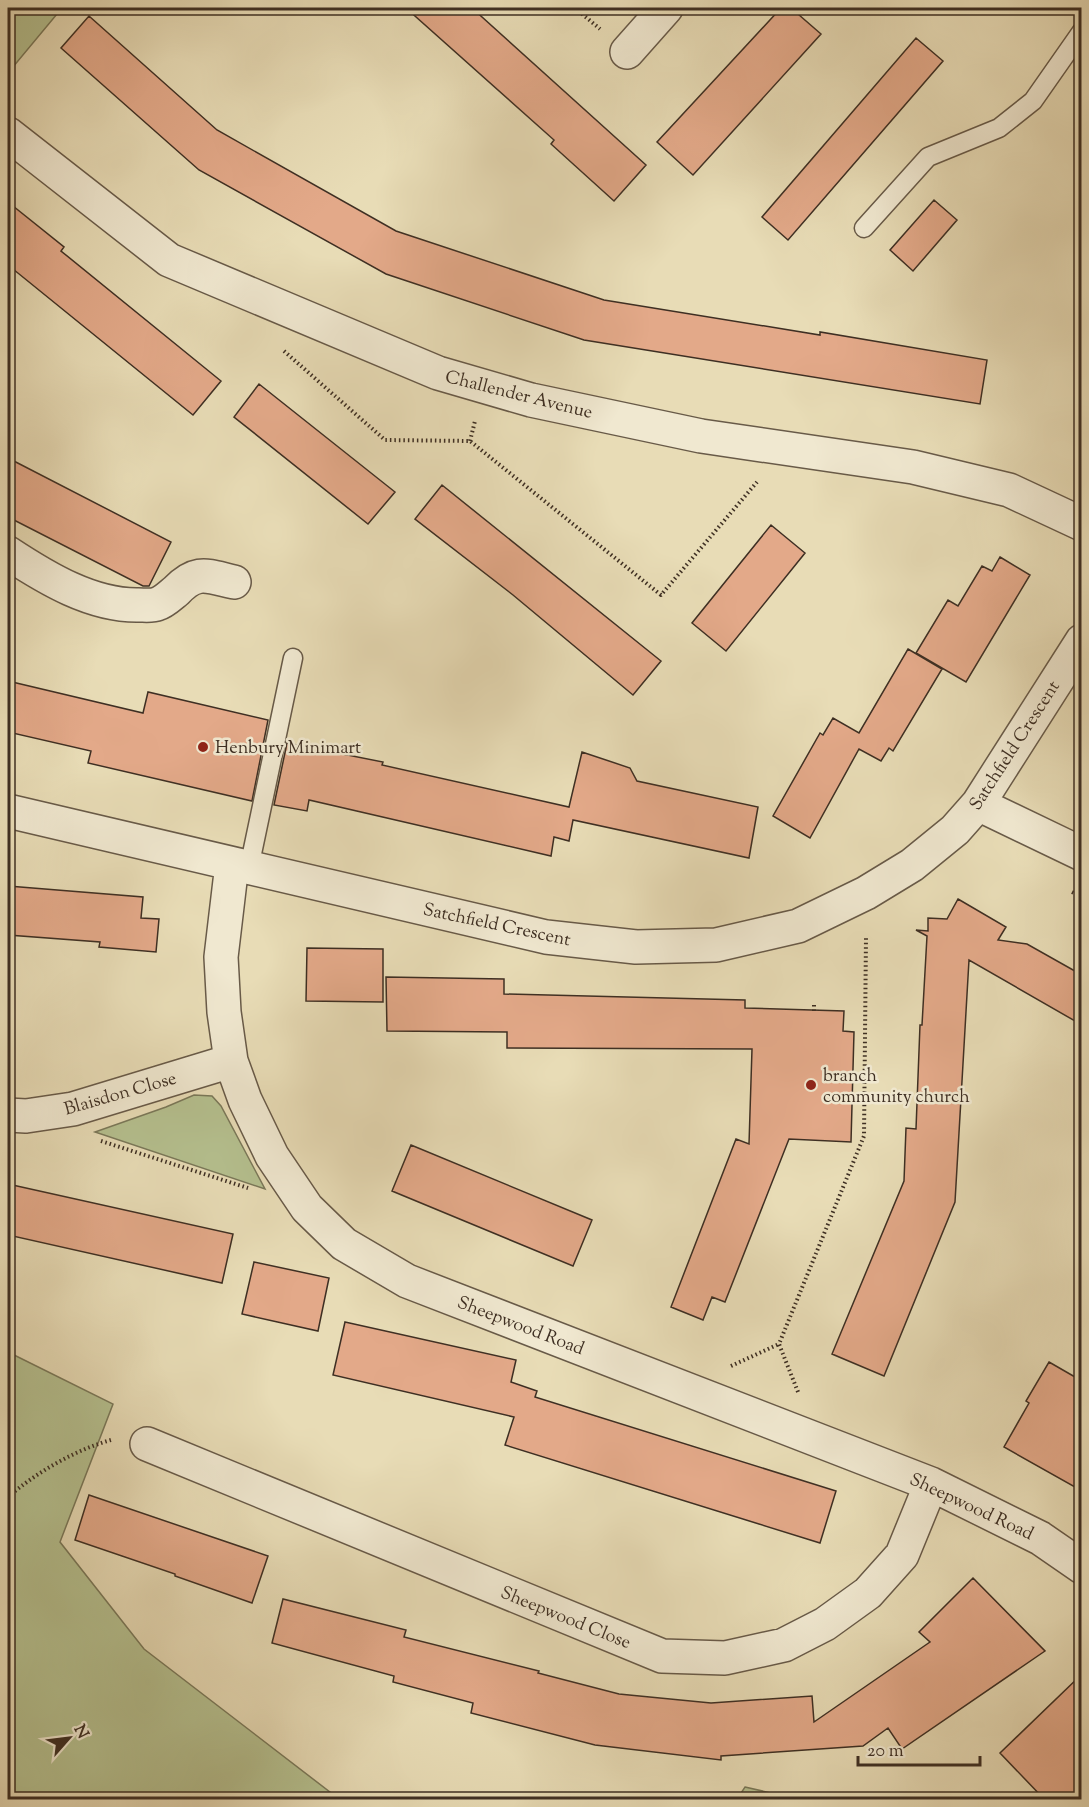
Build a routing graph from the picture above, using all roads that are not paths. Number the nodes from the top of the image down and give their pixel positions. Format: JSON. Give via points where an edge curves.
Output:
{"nodes":[{"id":1,"x":664,"y":8,"type":"edge"},
{"id":2,"x":1082,"y":32,"type":"edge"},
{"id":3,"x":627,"y":52,"type":"dead end"},
{"id":4,"x":8,"y":134,"type":"edge"},
{"id":5,"x":864,"y":228,"type":"dead end"},
{"id":6,"x":1082,"y":524,"type":"edge"},
{"id":7,"x":8,"y":553,"type":"edge"},
{"id":8,"x":234,"y":582,"type":"dead end"},
{"id":9,"x":1082,"y":641,"type":"edge"},
{"id":10,"x":293,"y":658,"type":"dead end"},
{"id":11,"x":978,"y":804,"type":"junction"},
{"id":12,"x":8,"y":811,"type":"edge"},
{"id":13,"x":1082,"y":854,"type":"edge"},
{"id":14,"x":240,"y":866,"type":"junction"},
{"id":15,"x":231,"y":1061,"type":"junction"},
{"id":16,"x":8,"y":1115,"type":"edge"},
{"id":17,"x":147,"y":1444,"type":"road end"},
{"id":18,"x":931,"y":1484,"type":"junction"},
{"id":19,"x":1082,"y":1567,"type":"edge"}],
"edges":[{"from":1,"to":3,"type":"street"},
{"from":2,"to":5,"type":"lane","via":[[1033,101],[999,128],[928,157]]},
{"from":4,"to":6,"type":"street","name":"Challender Avenue","via":[[169,260],[438,373],[531,400],[701,436],[913,467],[1009,490]]},
{"from":7,"to":8,"type":"street","via":[[59,584],[96,599],[130,605],[157,605],[187,579],[202,574]]},
{"from":9,"to":11,"type":"street","name":"Satchfield Crescent"},
{"from":10,"to":14,"type":"lane"},
{"from":11,"to":13,"type":"street"},
{"from":11,"to":14,"type":"street","name":"Satchfield Crescent","via":[[955,831],[866,893],[798,926],[716,945],[636,947],[546,937]]},
{"from":12,"to":14,"type":"street","name":"Satchfield Crescent"},
{"from":14,"to":15,"type":"street","name":"Sheepwood Road","via":[[221,957]]},
{"from":15,"to":16,"type":"street","name":"Blaisdon Close","via":[[73,1109]]},
{"from":15,"to":18,"type":"street","name":"Sheepwood Road","via":[[272,1156],[307,1208],[344,1244],[407,1281]]},
{"from":17,"to":18,"type":"street","name":"Sheepwood Close","via":[[662,1656],[725,1659],[784,1645],[825,1624],[868,1593],[902,1555]]},
{"from":18,"to":19,"type":"street","name":"Sheepwood Road","via":[[1040,1538]]}]}
